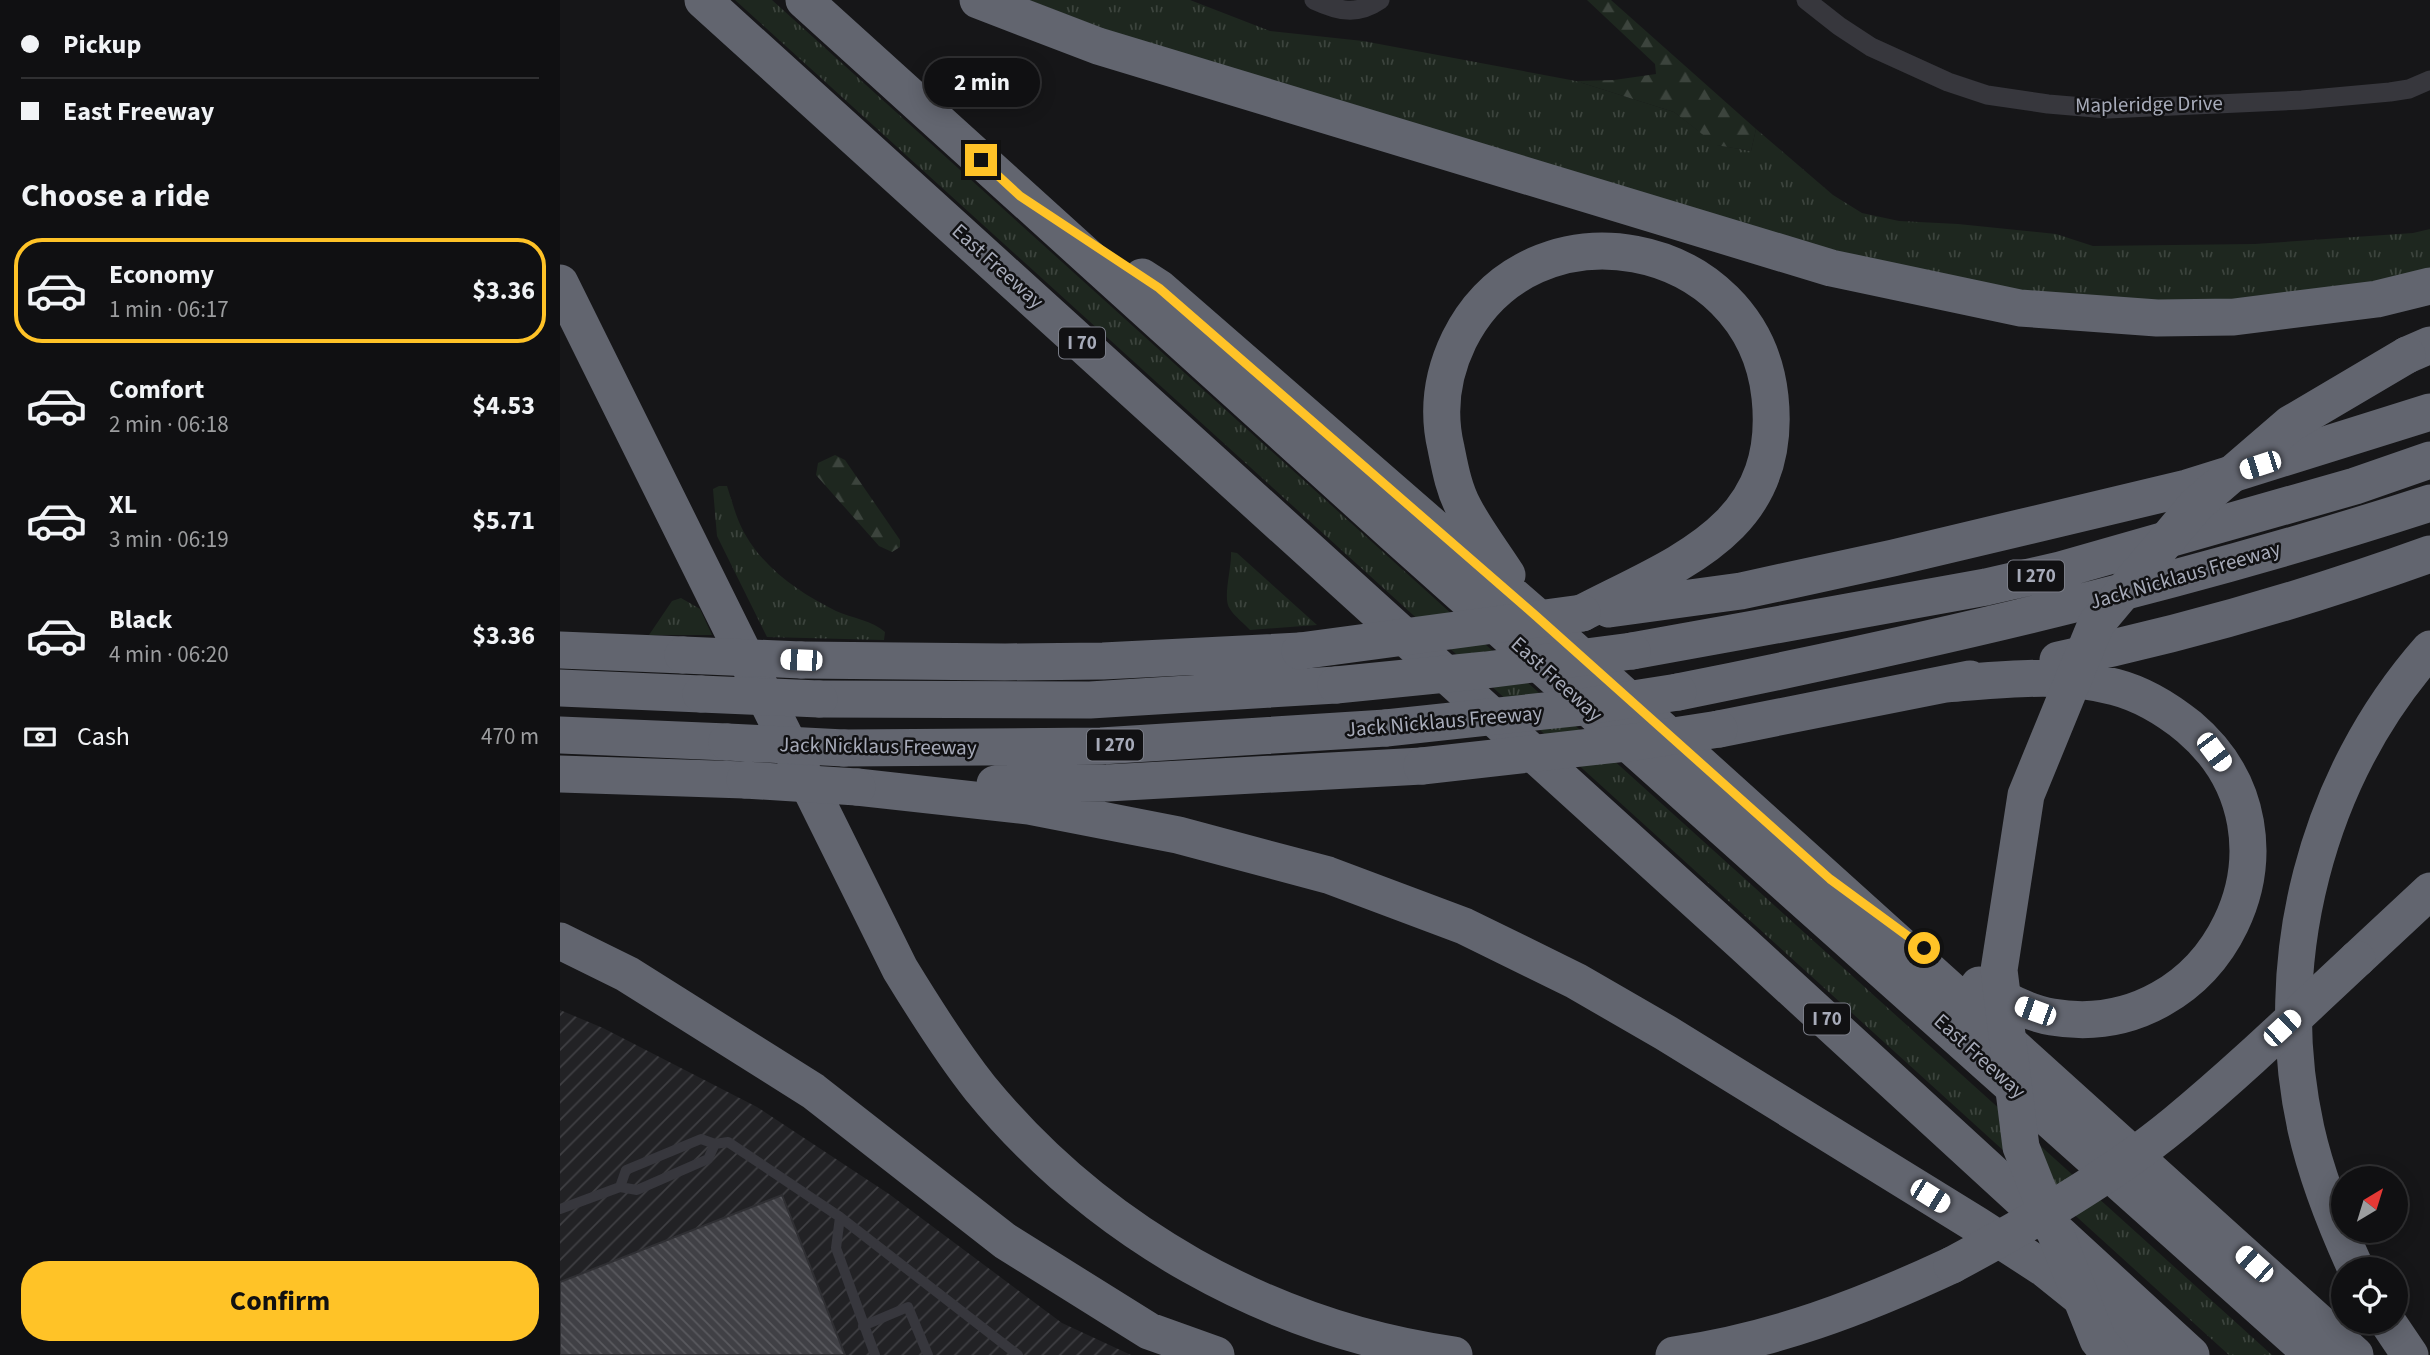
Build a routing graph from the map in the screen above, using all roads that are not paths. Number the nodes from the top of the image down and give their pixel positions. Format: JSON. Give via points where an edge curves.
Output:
{"nodes":[{"id":1,"x":703,"y":0,"type":"edge"},
{"id":2,"x":804,"y":0,"type":"edge"},
{"id":3,"x":978,"y":0,"type":"edge"},
{"id":4,"x":1314,"y":0,"type":"edge"},
{"id":5,"x":1380,"y":0,"type":"edge"},
{"id":6,"x":1807,"y":0,"type":"edge"},
{"id":7,"x":2430,"y":80,"type":"edge"},
{"id":8,"x":1020,"y":196,"type":"junction"},
{"id":9,"x":560,"y":283,"type":"edge"},
{"id":10,"x":2430,"y":286,"type":"edge"},
{"id":11,"x":2418,"y":350,"type":"edge"},
{"id":12,"x":2430,"y":412,"type":"edge"},
{"id":13,"x":2430,"y":460,"type":"edge"},
{"id":14,"x":2430,"y":503,"type":"edge"},
{"id":15,"x":2430,"y":554,"type":"edge"},
{"id":16,"x":1582,"y":613,"type":"junction"},
{"id":17,"x":1536,"y":616,"type":"junction"},
{"id":18,"x":2430,"y":649,"type":"edge"},
{"id":19,"x":560,"y":650,"type":"edge"},
{"id":20,"x":1947,"y":684,"type":"junction"},
{"id":21,"x":560,"y":688,"type":"edge"},
{"id":22,"x":560,"y":735,"type":"edge"},
{"id":23,"x":560,"y":774,"type":"edge"},
{"id":24,"x":857,"y":787,"type":"junction"},
{"id":25,"x":1830,"y":879,"type":"junction"},
{"id":26,"x":2430,"y":891,"type":"edge"},
{"id":27,"x":560,"y":942,"type":"edge"},
{"id":28,"x":715,"y":1144,"type":"junction"},
{"id":29,"x":620,"y":1186,"type":"junction"},
{"id":30,"x":560,"y":1209,"type":"edge"},
{"id":31,"x":840,"y":1217,"type":"junction"},
{"id":32,"x":2351,"y":1257,"type":"edge"},
{"id":33,"x":863,"y":1326,"type":"junction"},
{"id":34,"x":2396,"y":1334,"type":"edge"},
{"id":35,"x":875,"y":1355,"type":"edge"},
{"id":36,"x":928,"y":1355,"type":"edge"},
{"id":37,"x":1018,"y":1355,"type":"edge"},
{"id":38,"x":1216,"y":1355,"type":"edge"},
{"id":39,"x":1454,"y":1355,"type":"edge"},
{"id":40,"x":1674,"y":1355,"type":"edge"},
{"id":41,"x":2110,"y":1355,"type":"edge"},
{"id":42,"x":2152,"y":1355,"type":"edge"},
{"id":43,"x":2191,"y":1355,"type":"edge"},
{"id":44,"x":2313,"y":1355,"type":"edge"},
{"id":45,"x":2355,"y":1355,"type":"edge"},
{"id":46,"x":2410,"y":1355,"type":"edge"}],
"edges":[{"from":1,"to":43,"type":"highway","name":"East Freeway","number":"I 70","via":[[1640,847]]},
{"from":2,"to":8,"type":"highway","name":"East Freeway"},
{"from":3,"to":10,"type":"highway","via":[[1098,46],[1831,268],[2020,308],[2157,318],[2234,317],[2376,299]]},
{"from":4,"to":5,"type":"street","via":[[1347,11]]},
{"from":6,"to":7,"type":"street","name":"Mapleridge Drive","via":[[1871,47],[1938,78],[1987,95],[2048,104],[2107,109],[2302,100],[2390,92]]},
{"from":8,"to":17,"type":"highway","via":[[1159,288]]},
{"from":8,"to":44,"type":"highway","name":"East Freeway"},
{"from":9,"to":39,"type":"highway","via":[[900,969],[982,1090],[1065,1176],[1198,1270],[1315,1322]]},
{"from":11,"to":41,"type":"highway","bridge":true,"via":[[2290,424],[2196,505],[2096,624],[2026,795],[1999,970],[2021,1147],[2098,1340]]},
{"from":12,"to":16,"type":"highway","via":[[2187,488],[1741,591]]},
{"from":13,"to":21,"type":"highway","name":"Jack Nicklaus Freeway","number":"I 270","bridge":true,"via":[[2355,486],[1986,587],[1632,651],[1486,670],[1336,685],[1090,700],[819,699]]},
{"from":14,"to":22,"type":"highway","name":"Jack Nicklaus Freeway","number":"I 270","bridge":true,"via":[[2078,605],[1678,692],[1582,707],[1386,728],[1101,746],[844,748]]},
{"from":15,"to":20,"type":"highway","via":[[2251,612]]},
{"from":16,"to":17,"type":"highway","via":[[1687,559],[1723,532],[1759,484],[1771,439],[1768,378],[1758,348],[1734,310],[1682,268],[1635,253],[1579,252],[1544,262],[1514,278],[1484,303],[1465,328],[1444,381],[1440,422],[1463,508]]},
{"from":16,"to":19,"type":"highway","bridge":true,"via":[[1300,651],[1117,660],[801,660]]},
{"from":17,"to":25,"type":"highway"},
{"from":18,"to":32,"type":"highway","via":[[2366,737],[2346,775],[2315,855],[2303,906],[2295,977],[2297,1078],[2320,1183]]},
{"from":20,"to":24,"type":"highway","bridge":true,"via":[[1719,729],[1422,766],[1107,783]]},
{"from":20,"to":25,"type":"highway","via":[[2029,678],[2115,687],[2160,707],[2198,734],[2228,771],[2241,798],[2249,839],[2246,880],[2223,939],[2180,987],[2149,1006],[2116,1016],[2050,1017],[1991,992],[1943,962]]},
{"from":23,"to":24,"type":"highway","bridge":true},
{"from":24,"to":42,"type":"highway","via":[[1029,806],[1178,835],[1328,875],[1464,926],[1610,1000],[1954,1211],[2045,1269]]},
{"from":25,"to":45,"type":"highway"},
{"from":26,"to":40,"type":"highway","bridge":true,"via":[[2175,1123],[2015,1231],[1907,1286],[1805,1325],[1753,1341]]},
{"from":27,"to":38,"type":"highway","via":[[627,974],[813,1091],[1005,1241],[1149,1331]]},
{"from":28,"to":29,"type":"lane","via":[[708,1159],[637,1190]]},
{"from":28,"to":29,"type":"lane","via":[[701,1139],[626,1170]]},
{"from":28,"to":31,"type":"lane","via":[[729,1142]]},
{"from":29,"to":30,"type":"lane"},
{"from":31,"to":33,"type":"lane","via":[[836,1248]]},
{"from":31,"to":37,"type":"lane"},
{"from":33,"to":35,"type":"lane"},
{"from":33,"to":36,"type":"lane","via":[[908,1307]]},
{"from":34,"to":46,"type":"highway"}]}
